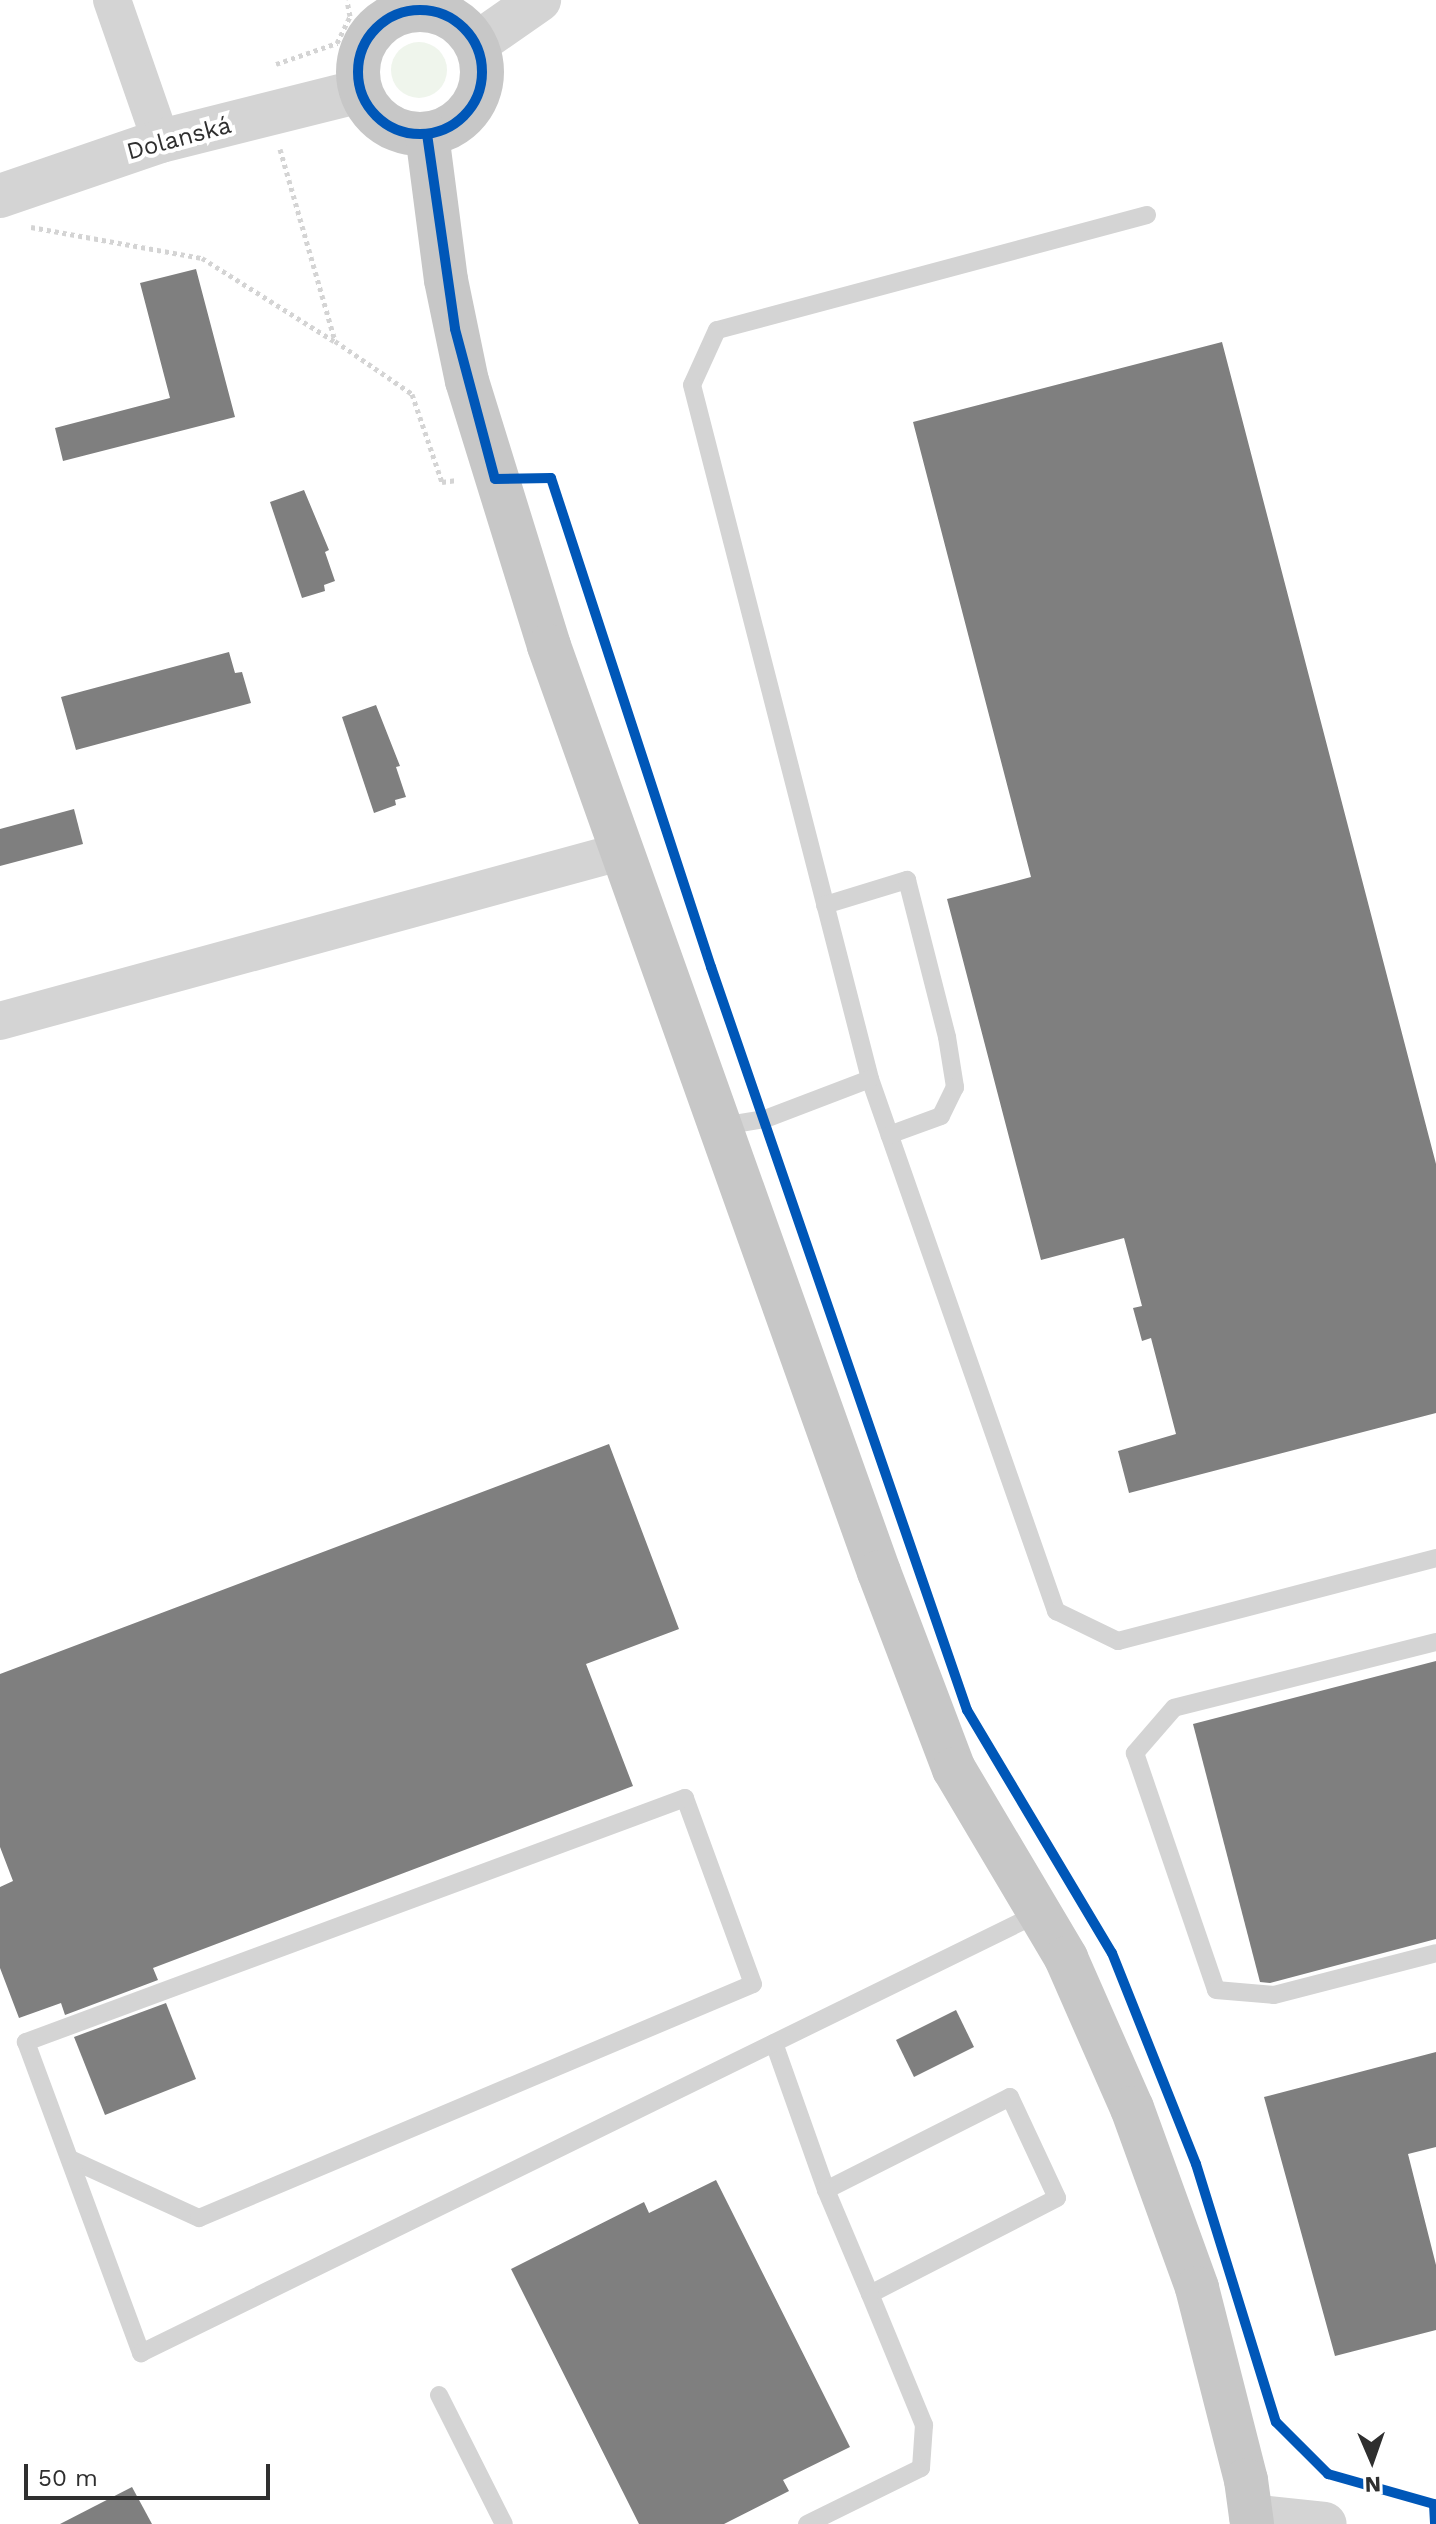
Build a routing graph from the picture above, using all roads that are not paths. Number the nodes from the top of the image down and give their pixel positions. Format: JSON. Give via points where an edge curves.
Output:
{"nodes":[{"id":1,"x":112,"y":0,"type":"edge"},
{"id":2,"x":539,"y":0,"type":"edge"},
{"id":3,"x":397,"y":6,"type":"edge"},
{"id":4,"x":476,"y":44,"type":"junction"},
{"id":5,"x":360,"y":91,"type":"junction"},
{"id":6,"x":427,"y":134,"type":"junction"},
{"id":7,"x":161,"y":141,"type":"junction"},
{"id":8,"x":0,"y":196,"type":"edge"},
{"id":9,"x":1147,"y":215,"type":"dead end"},
{"id":10,"x":623,"y":851,"type":"junction"},
{"id":11,"x":825,"y":905,"type":"junction"},
{"id":12,"x":0,"y":1021,"type":"edge"},
{"id":13,"x":870,"y":1079,"type":"junction"},
{"id":14,"x":722,"y":1126,"type":"junction"},
{"id":15,"x":889,"y":1135,"type":"junction"},
{"id":16,"x":1436,"y":1558,"type":"edge"},
{"id":17,"x":1436,"y":1642,"type":"edge"},
{"id":18,"x":1039,"y":1913,"type":"junction"},
{"id":19,"x":1436,"y":1953,"type":"edge"},
{"id":20,"x":774,"y":2043,"type":"junction"},
{"id":21,"x":70,"y":2159,"type":"junction"},
{"id":22,"x":826,"y":2190,"type":"junction"},
{"id":23,"x":870,"y":2294,"type":"junction"},
{"id":24,"x":439,"y":2395,"type":"dead end"},
{"id":25,"x":1251,"y":2520,"type":"edge"},
{"id":26,"x":504,"y":2524,"type":"edge"},
{"id":27,"x":807,"y":2524,"type":"edge"},
{"id":28,"x":1325,"y":2524,"type":"edge"}],
"edges":[{"from":1,"to":7,"type":"street"},
{"from":2,"to":4,"type":"street"},
{"from":3,"to":4,"type":"main road","via":[[435,12],[459,24]]},
{"from":3,"to":5,"type":"main road","via":[[364,44]]},
{"from":4,"to":6,"type":"main road","via":[[482,67],[479,91],[450,127]]},
{"from":5,"to":6,"type":"main road","via":[[386,125]]},
{"from":5,"to":7,"type":"street","name":"Dolanská"},
{"from":6,"to":10,"type":"main road","via":[[446,280],[467,381],[549,646]]},
{"from":7,"to":8,"type":"street","name":"Dolanská"},
{"from":9,"to":11,"type":"lane","via":[[717,330],[692,385]]},
{"from":10,"to":12,"type":"street"},
{"from":10,"to":14,"type":"main road"},
{"from":11,"to":13,"type":"lane"},
{"from":11,"to":15,"type":"lane","via":[[907,880],[955,1087],[941,1116]]},
{"from":13,"to":14,"type":"lane","via":[[765,1119]]},
{"from":13,"to":15,"type":"lane"},
{"from":14,"to":18,"type":"main road","via":[[873,1557],[954,1769]]},
{"from":15,"to":16,"type":"lane","via":[[1056,1611],[1118,1641]]},
{"from":17,"to":19,"type":"lane","via":[[1174,1708],[1135,1753],[1216,1990],[1274,1995]]},
{"from":18,"to":20,"type":"lane"},
{"from":18,"to":25,"type":"main road","via":[[1066,1958],[1132,2108],[1197,2288],[1246,2480]]},
{"from":20,"to":21,"type":"lane","via":[[141,2353]]},
{"from":20,"to":22,"type":"lane"},
{"from":21,"to":21,"type":"lane","via":[[26,2042],[685,1798],[753,1984],[199,2218]]},
{"from":22,"to":23,"type":"lane"},
{"from":22,"to":23,"type":"lane","via":[[1010,2097],[1057,2198]]},
{"from":23,"to":27,"type":"lane","via":[[924,2425],[921,2468]]},
{"from":24,"to":26,"type":"lane"},
{"from":25,"to":28,"type":"street"}]}
